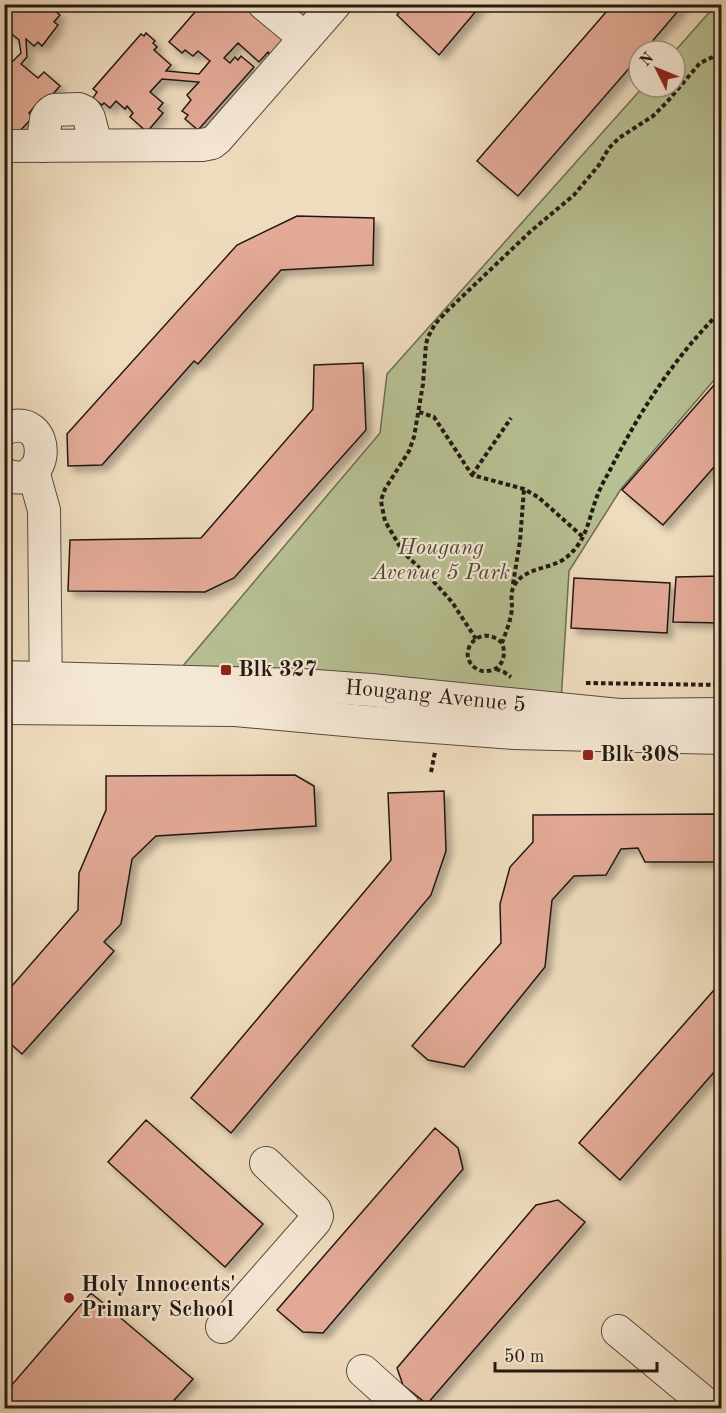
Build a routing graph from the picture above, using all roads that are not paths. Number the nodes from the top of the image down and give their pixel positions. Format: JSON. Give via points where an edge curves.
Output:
{"nodes":[{"id":1,"x":335,"y":4,"type":"edge"},
{"id":2,"x":258,"y":6,"type":"edge"},
{"id":3,"x":305,"y":38,"type":"junction"},
{"id":4,"x":4,"y":146,"type":"edge"},
{"id":5,"x":4,"y":429,"type":"edge"},
{"id":6,"x":19,"y":472,"type":"edge"},
{"id":7,"x":4,"y":677,"type":"edge"},
{"id":8,"x":371,"y":690,"type":"junction"},
{"id":9,"x":46,"y":692,"type":"junction"},
{"id":10,"x":4,"y":708,"type":"edge"},
{"id":11,"x":722,"y":714,"type":"edge"},
{"id":12,"x":367,"y":722,"type":"junction"},
{"id":13,"x":722,"y":738,"type":"edge"},
{"id":14,"x":266,"y":1163,"type":"dead end"},
{"id":15,"x":222,"y":1327,"type":"dead end"},
{"id":16,"x":618,"y":1331,"type":"dead end"},
{"id":17,"x":363,"y":1371,"type":"dead end"},
{"id":18,"x":404,"y":1408,"type":"edge"},
{"id":19,"x":711,"y":1408,"type":"edge"}],
"edges":[{"from":1,"to":3,"type":"street"},
{"from":2,"to":3,"type":"street"},
{"from":3,"to":4,"type":"street","via":[[212,143],[96,145],[89,118],[78,109],[54,110],[49,114],[42,146]]},
{"from":5,"to":6,"type":"street","via":[[28,428],[40,440],[39,464]]},
{"from":6,"to":9,"type":"street","via":[[44,510]]},
{"from":7,"to":9,"type":"street","name":"Hougang Avenue 5"},
{"from":8,"to":9,"type":"street","name":"Hougang Avenue 5","via":[[302,685]]},
{"from":8,"to":11,"type":"street","name":"Hougang Avenue 5","via":[[619,715]]},
{"from":8,"to":12,"type":"street"},
{"from":9,"to":10,"type":"street","name":"Hougang Avenue 5"},
{"from":9,"to":12,"type":"street","name":"Hougang Avenue 5"},
{"from":12,"to":13,"type":"street","name":"Hougang Avenue 5","via":[[514,733]]},
{"from":14,"to":15,"type":"street","via":[[317,1216]]},
{"from":16,"to":19,"type":"street"},
{"from":17,"to":18,"type":"street"}]}
